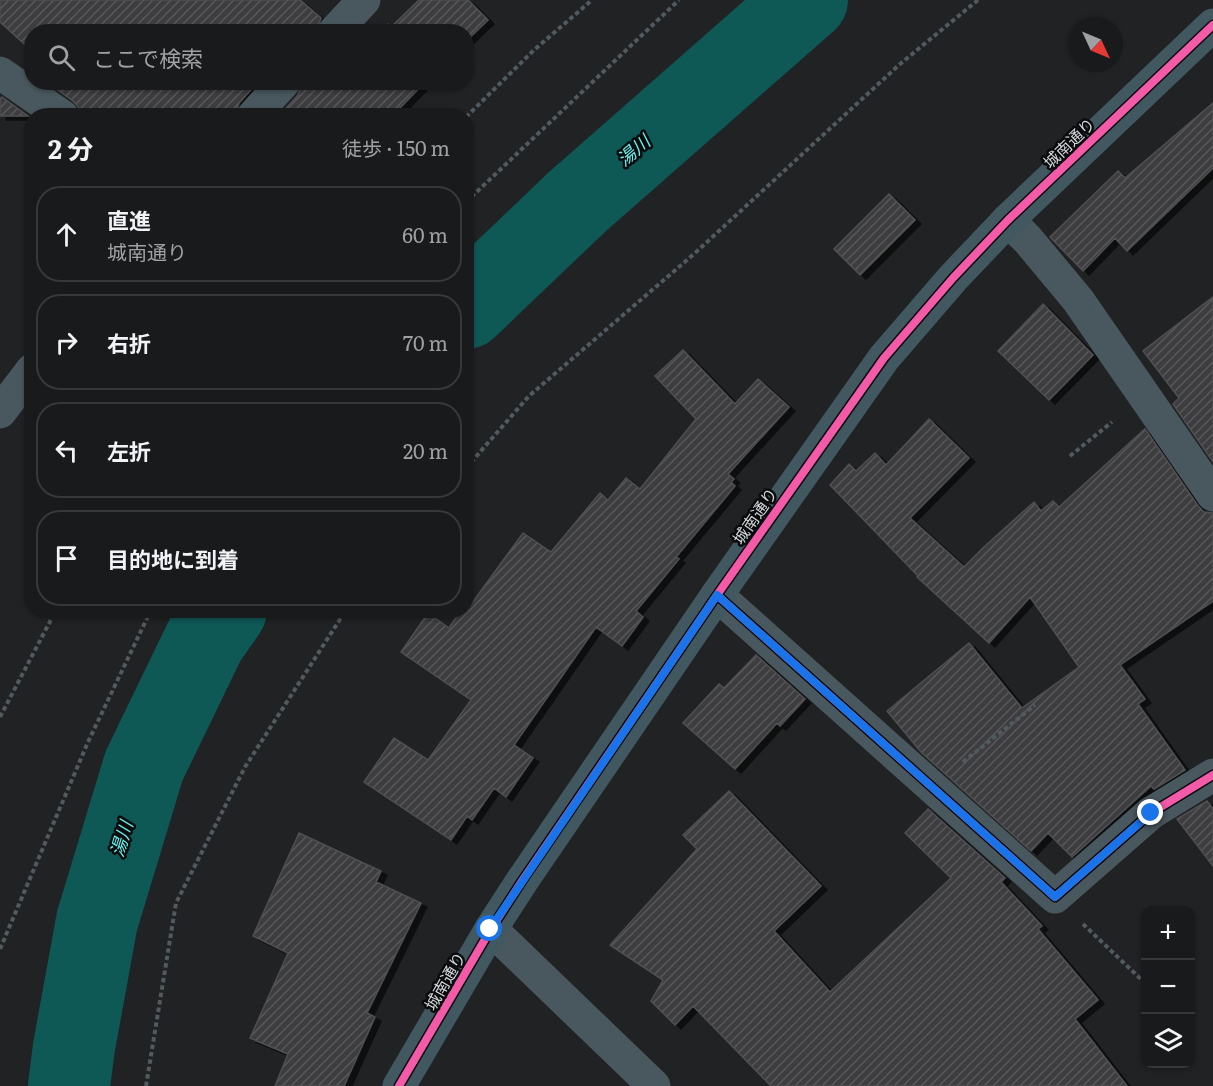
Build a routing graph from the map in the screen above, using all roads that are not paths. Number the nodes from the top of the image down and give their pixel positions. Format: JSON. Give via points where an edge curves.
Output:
{"nodes":[{"id":1,"x":364,"y":0,"type":"edge"},
{"id":2,"x":342,"y":24,"type":"edge"},
{"id":3,"x":1213,"y":25,"type":"edge"},
{"id":4,"x":0,"y":73,"type":"edge"},
{"id":5,"x":24,"y":90,"type":"edge"},
{"id":6,"x":25,"y":90,"type":"edge"},
{"id":7,"x":277,"y":90,"type":"edge"},
{"id":8,"x":50,"y":108,"type":"edge"},
{"id":9,"x":260,"y":108,"type":"edge"},
{"id":10,"x":1008,"y":220,"type":"junction"},
{"id":11,"x":24,"y":380,"type":"edge"},
{"id":12,"x":0,"y":412,"type":"edge"},
{"id":13,"x":1213,"y":495,"type":"edge"},
{"id":14,"x":717,"y":595,"type":"junction"},
{"id":15,"x":1213,"y":775,"type":"edge"},
{"id":16,"x":490,"y":929,"type":"junction"},
{"id":17,"x":399,"y":1086,"type":"edge"},
{"id":18,"x":654,"y":1086,"type":"edge"}],
"edges":[{"from":1,"to":2,"type":"street"},
{"from":3,"to":10,"type":"street","name":"城南通り"},
{"from":4,"to":5,"type":"street"},
{"from":6,"to":8,"type":"street"},
{"from":7,"to":9,"type":"street"},
{"from":10,"to":13,"type":"street","via":[[1078,300]]},
{"from":10,"to":14,"type":"street","name":"城南通り","via":[[884,358]]},
{"from":11,"to":12,"type":"street"},
{"from":14,"to":15,"type":"street","via":[[1055,897],[1151,813]]},
{"from":14,"to":16,"type":"street","name":"城南通り"},
{"from":16,"to":17,"type":"street","name":"城南通り"},
{"from":16,"to":18,"type":"street"}]}
